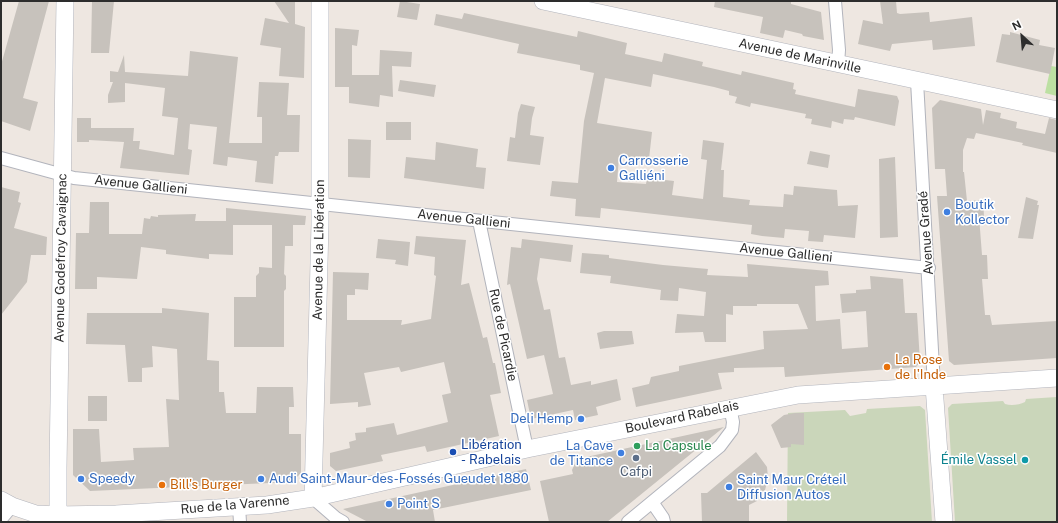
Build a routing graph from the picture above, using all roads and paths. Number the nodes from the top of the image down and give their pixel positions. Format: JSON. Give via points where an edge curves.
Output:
{"nodes":[{"id":1,"x":65,"y":1,"type":"edge"},
{"id":2,"x":320,"y":1,"type":"edge"},
{"id":3,"x":543,"y":1,"type":"edge"},
{"id":4,"x":835,"y":1,"type":"edge"},
{"id":5,"x":838,"y":64,"type":"junction"},
{"id":6,"x":917,"y":81,"type":"junction"},
{"id":7,"x":1057,"y":110,"type":"edge"},
{"id":8,"x":1,"y":158,"type":"edge"},
{"id":9,"x":62,"y":174,"type":"junction"},
{"id":10,"x":320,"y":204,"type":"junction"},
{"id":11,"x":479,"y":221,"type":"junction"},
{"id":12,"x":929,"y":268,"type":"junction"},
{"id":13,"x":1057,"y":378,"type":"edge"},
{"id":14,"x":934,"y":386,"type":"junction"},
{"id":15,"x":730,"y":407,"type":"junction"},
{"id":16,"x":527,"y":449,"type":"junction"},
{"id":17,"x":313,"y":498,"type":"junction"},
{"id":18,"x":652,"y":502,"type":"junction"},
{"id":19,"x":5,"y":508,"type":"edge"},
{"id":20,"x":239,"y":515,"type":"edge"},
{"id":21,"x":59,"y":519,"type":"edge"},
{"id":22,"x":343,"y":522,"type":"edge"},
{"id":23,"x":628,"y":522,"type":"edge"},
{"id":24,"x":664,"y":522,"type":"edge"},
{"id":25,"x":944,"y":522,"type":"edge"}],
"edges":[{"from":1,"to":9,"type":"main road","name":"Avenue Godefroy Cavaignac"},
{"from":2,"to":10,"type":"main road","name":"Avenue de la Libération"},
{"from":3,"to":5,"type":"main road","name":"Avenue de Marinville"},
{"from":4,"to":5,"type":"street"},
{"from":5,"to":6,"type":"main road","name":"Avenue de Marinville"},
{"from":6,"to":7,"type":"main road","name":"Avenue de Marinville"},
{"from":6,"to":12,"type":"street","name":"Avenue Gradé"},
{"from":8,"to":9,"type":"street","name":"Avenue Gallieni"},
{"from":9,"to":10,"type":"street","name":"Avenue Gallieni","via":[[74,178]]},
{"from":9,"to":21,"type":"main road","name":"Avenue Godefroy Cavaignac"},
{"from":10,"to":11,"type":"street","name":"Avenue Gallieni"},
{"from":10,"to":17,"type":"main road","name":"Avenue de la Libération"},
{"from":11,"to":12,"type":"street","name":"Avenue Gallieni"},
{"from":11,"to":16,"type":"street","name":"Rue de Picardie"},
{"from":12,"to":14,"type":"street","name":"Avenue Gradé"},
{"from":13,"to":14,"type":"main road","name":"Boulevard Rabelais"},
{"from":14,"to":15,"type":"main road","name":"Boulevard Rabelais","via":[[798,395]]},
{"from":14,"to":25,"type":"main road"},
{"from":15,"to":16,"type":"main road","name":"Boulevard Rabelais"},
{"from":15,"to":18,"type":"street","via":[[732,430],[720,446]]},
{"from":16,"to":17,"type":"main road","name":"Boulevard Rabelais"},
{"from":17,"to":20,"type":"main road","name":"Rue de la Varenne"},
{"from":17,"to":22,"type":"street"},
{"from":18,"to":23,"type":"street"},
{"from":18,"to":24,"type":"street"},
{"from":19,"to":21,"type":"main road","name":"Rue de la Varenne"},
{"from":20,"to":21,"type":"main road","name":"Rue de la Varenne"}]}
